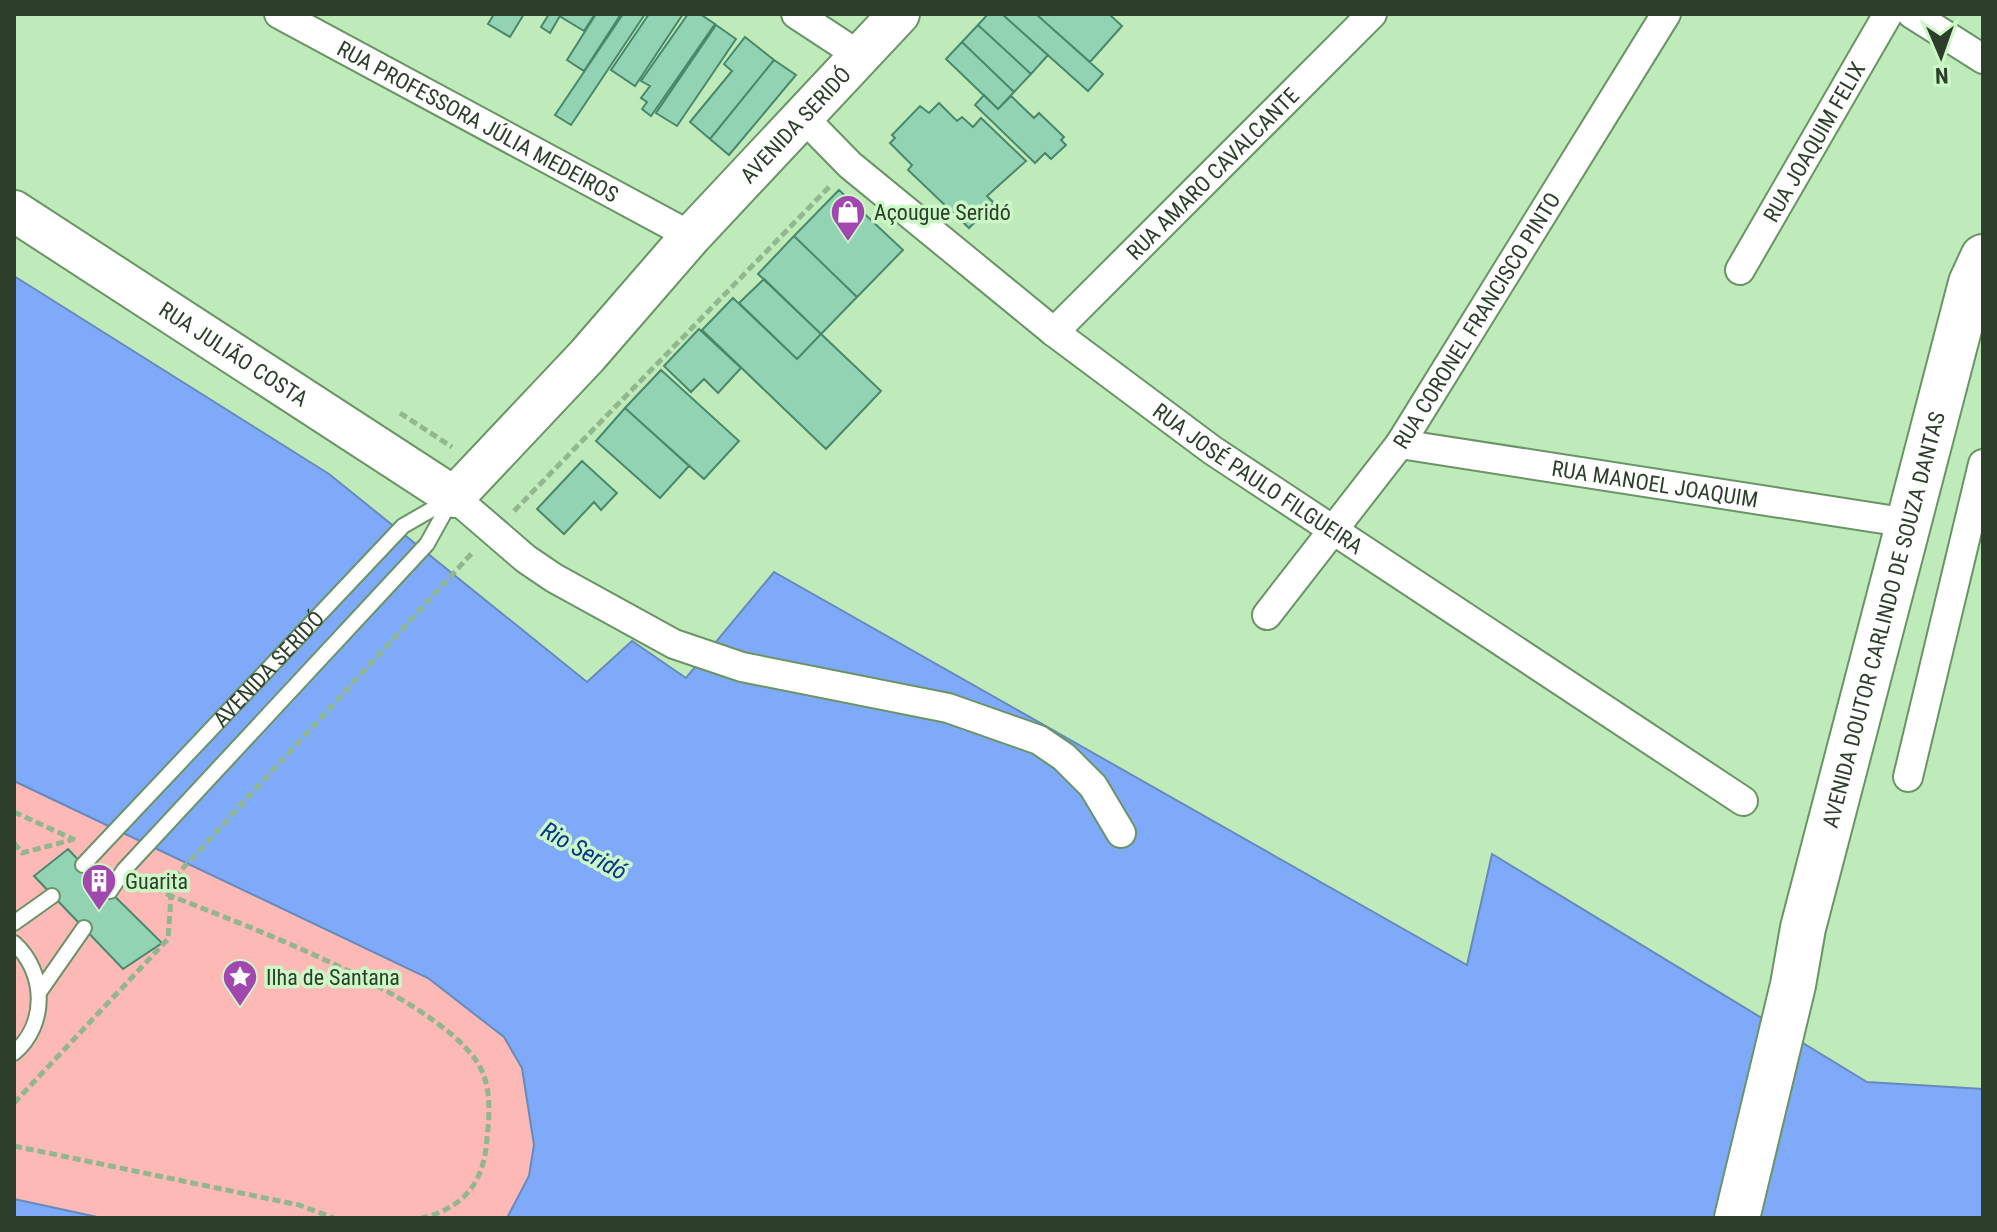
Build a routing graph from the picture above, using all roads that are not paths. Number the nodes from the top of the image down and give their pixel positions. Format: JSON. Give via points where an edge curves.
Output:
{"nodes":[{"id":1,"x":279,"y":14,"type":"edge"},
{"id":2,"x":796,"y":14,"type":"edge"},
{"id":3,"x":899,"y":14,"type":"edge"},
{"id":4,"x":1372,"y":14,"type":"edge"},
{"id":5,"x":1666,"y":14,"type":"edge"},
{"id":6,"x":1888,"y":14,"type":"edge"},
{"id":7,"x":1912,"y":14,"type":"edge"},
{"id":8,"x":860,"y":56,"type":"junction"},
{"id":9,"x":1983,"y":59,"type":"edge"},
{"id":10,"x":803,"y":117,"type":"junction"},
{"id":11,"x":14,"y":211,"type":"edge"},
{"id":12,"x":683,"y":232,"type":"junction"},
{"id":13,"x":1740,"y":270,"type":"dead end"},
{"id":14,"x":1979,"y":278,"type":"edge"},
{"id":15,"x":1054,"y":332,"type":"junction"},
{"id":16,"x":1400,"y":444,"type":"junction"},
{"id":17,"x":1983,"y":464,"type":"edge"},
{"id":18,"x":454,"y":497,"type":"junction"},
{"id":19,"x":1909,"y":523,"type":"junction"},
{"id":20,"x":1331,"y":528,"type":"junction"},
{"id":21,"x":1267,"y":615,"type":"dead end"},
{"id":22,"x":1908,"y":777,"type":"dead end"},
{"id":23,"x":1743,"y":801,"type":"dead end"},
{"id":24,"x":1121,"y":833,"type":"dead end"},
{"id":25,"x":83,"y":865,"type":"dead end"},
{"id":26,"x":110,"y":891,"type":"dead end"},
{"id":27,"x":52,"y":896,"type":"dead end"},
{"id":28,"x":14,"y":923,"type":"edge"},
{"id":29,"x":84,"y":928,"type":"dead end"},
{"id":30,"x":14,"y":943,"type":"edge"},
{"id":31,"x":40,"y":991,"type":"junction"},
{"id":32,"x":14,"y":1053,"type":"edge"},
{"id":33,"x":1737,"y":1218,"type":"edge"}],
"edges":[{"from":1,"to":12,"type":"street","name":"RUA PROFESSORA JÚLIA MEDEIROS"},
{"from":2,"to":8,"type":"street"},
{"from":3,"to":8,"type":"main road","name":"AVENIDA SERIDÓ"},
{"from":4,"to":15,"type":"street","name":"RUA AMARO CAVALCANTE"},
{"from":5,"to":16,"type":"street","name":"RUA CORONEL FRANCISCO PINTO"},
{"from":6,"to":13,"type":"street","name":"RUA JOAQUIM FELIX"},
{"from":7,"to":9,"type":"street"},
{"from":8,"to":10,"type":"main road","name":"AVENIDA SERIDÓ"},
{"from":10,"to":12,"type":"main road","name":"AVENIDA SERIDÓ"},
{"from":10,"to":15,"type":"street","name":"RUA JOSÉ PAULO FILGUEIRA","via":[[850,165]]},
{"from":11,"to":18,"type":"main road","name":"RUA JULIÃO COSTA"},
{"from":12,"to":18,"type":"main road","name":"AVENIDA SERIDÓ","via":[[587,356]]},
{"from":14,"to":19,"type":"main road","name":"AVENIDA DOUTOR CARLINDO DE SOUZA DANTAS"},
{"from":15,"to":20,"type":"street","name":"RUA JOSÉ PAULO FILGUEIRA","via":[[1212,450]]},
{"from":16,"to":19,"type":"street","name":"RUA MANOEL JOAQUIM"},
{"from":16,"to":20,"type":"street","name":"RUA CORONEL FRANCISCO PINTO"},
{"from":17,"to":22,"type":"street"},
{"from":18,"to":24,"type":"street","via":[[554,578],[698,654],[948,708],[1039,740],[1093,786]]},
{"from":18,"to":25,"type":"lane","name":"AVENIDA SERIDÓ","via":[[403,526]]},
{"from":18,"to":26,"type":"lane","name":"AVENIDA SERIDÓ","via":[[427,544]]},
{"from":19,"to":33,"type":"main road","name":"AVENIDA DOUTOR CARLINDO DE SOUZA DANTAS","via":[[1803,928]]},
{"from":20,"to":21,"type":"street","name":"RUA CORONEL FRANCISCO PINTO"},
{"from":20,"to":23,"type":"street","name":"RUA JOSÉ PAULO FILGUEIRA"},
{"from":27,"to":28,"type":"lane"},
{"from":29,"to":31,"type":"lane"},
{"from":30,"to":31,"type":"lane","via":[[28,956]]},
{"from":31,"to":32,"type":"lane","via":[[38,1018]]}]}
